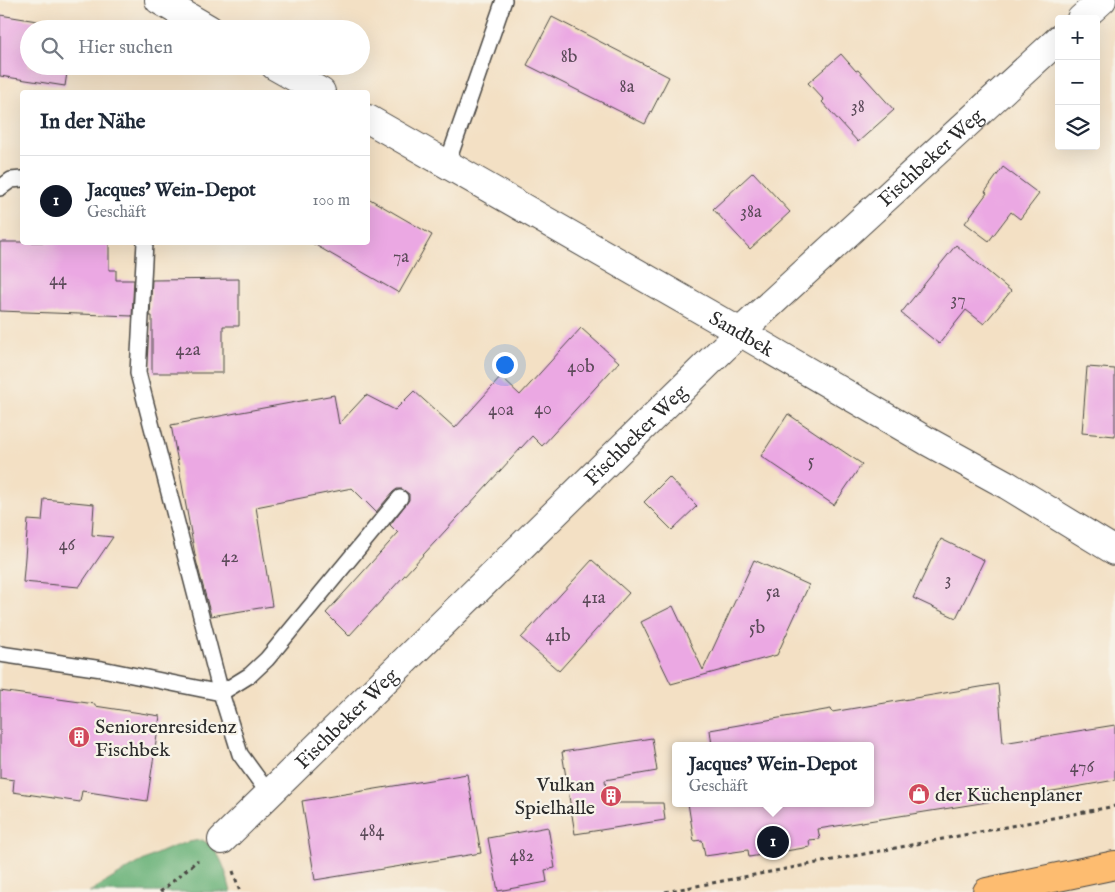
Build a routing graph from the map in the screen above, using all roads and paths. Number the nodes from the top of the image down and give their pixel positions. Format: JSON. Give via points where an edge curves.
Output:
{"nodes":[{"id":1,"x":159,"y":0,"type":"edge"},
{"id":2,"x":504,"y":0,"type":"edge"},
{"id":3,"x":1102,"y":0,"type":"edge"},
{"id":4,"x":1085,"y":15,"type":"edge"},
{"id":5,"x":193,"y":20,"type":"edge"},
{"id":6,"x":1055,"y":43,"type":"edge"},
{"id":7,"x":291,"y":75,"type":"edge"},
{"id":8,"x":317,"y":90,"type":"edge"},
{"id":9,"x":370,"y":120,"type":"edge"},
{"id":10,"x":447,"y":164,"type":"junction"},
{"id":11,"x":20,"y":179,"type":"edge"},
{"id":12,"x":0,"y":188,"type":"edge"},
{"id":13,"x":145,"y":245,"type":"edge"},
{"id":14,"x":740,"y":332,"type":"junction"},
{"id":15,"x":400,"y":498,"type":"dead end"},
{"id":16,"x":1115,"y":551,"type":"edge"},
{"id":17,"x":0,"y":654,"type":"edge"},
{"id":18,"x":221,"y":693,"type":"junction"},
{"id":19,"x":270,"y":794,"type":"junction"},
{"id":20,"x":1115,"y":806,"type":"edge"},
{"id":21,"x":222,"y":840,"type":"joint"},
{"id":22,"x":1115,"y":865,"type":"edge"},
{"id":23,"x":160,"y":892,"type":"edge"},
{"id":24,"x":665,"y":892,"type":"edge"},
{"id":25,"x":987,"y":892,"type":"edge"}],
"edges":[{"from":1,"to":5,"type":"street"},
{"from":2,"to":10,"type":"lane"},
{"from":3,"to":4,"type":"street"},
{"from":6,"to":14,"type":"street","name":"Fischbeker Weg"},
{"from":7,"to":8,"type":"street"},
{"from":9,"to":10,"type":"street","name":"Sandbek"},
{"from":10,"to":14,"type":"street","name":"Sandbek"},
{"from":11,"to":12,"type":"lane","via":[[10,180]]},
{"from":13,"to":18,"type":"lane","via":[[138,373]]},
{"from":14,"to":16,"type":"street","name":"Sandbek","via":[[1007,485]]},
{"from":14,"to":19,"type":"street","name":"Fischbeker Weg"},
{"from":15,"to":18,"type":"lane","via":[[266,659],[250,675]]},
{"from":17,"to":18,"type":"lane","via":[[102,669]]},
{"from":18,"to":19,"type":"lane","via":[[240,754]]},
{"from":19,"to":21,"type":"street","name":"Fischbeker Weg"},
{"from":20,"to":24,"type":"path"},
{"from":21,"to":23,"type":"path"},
{"from":22,"to":25,"type":"main road"}]}
